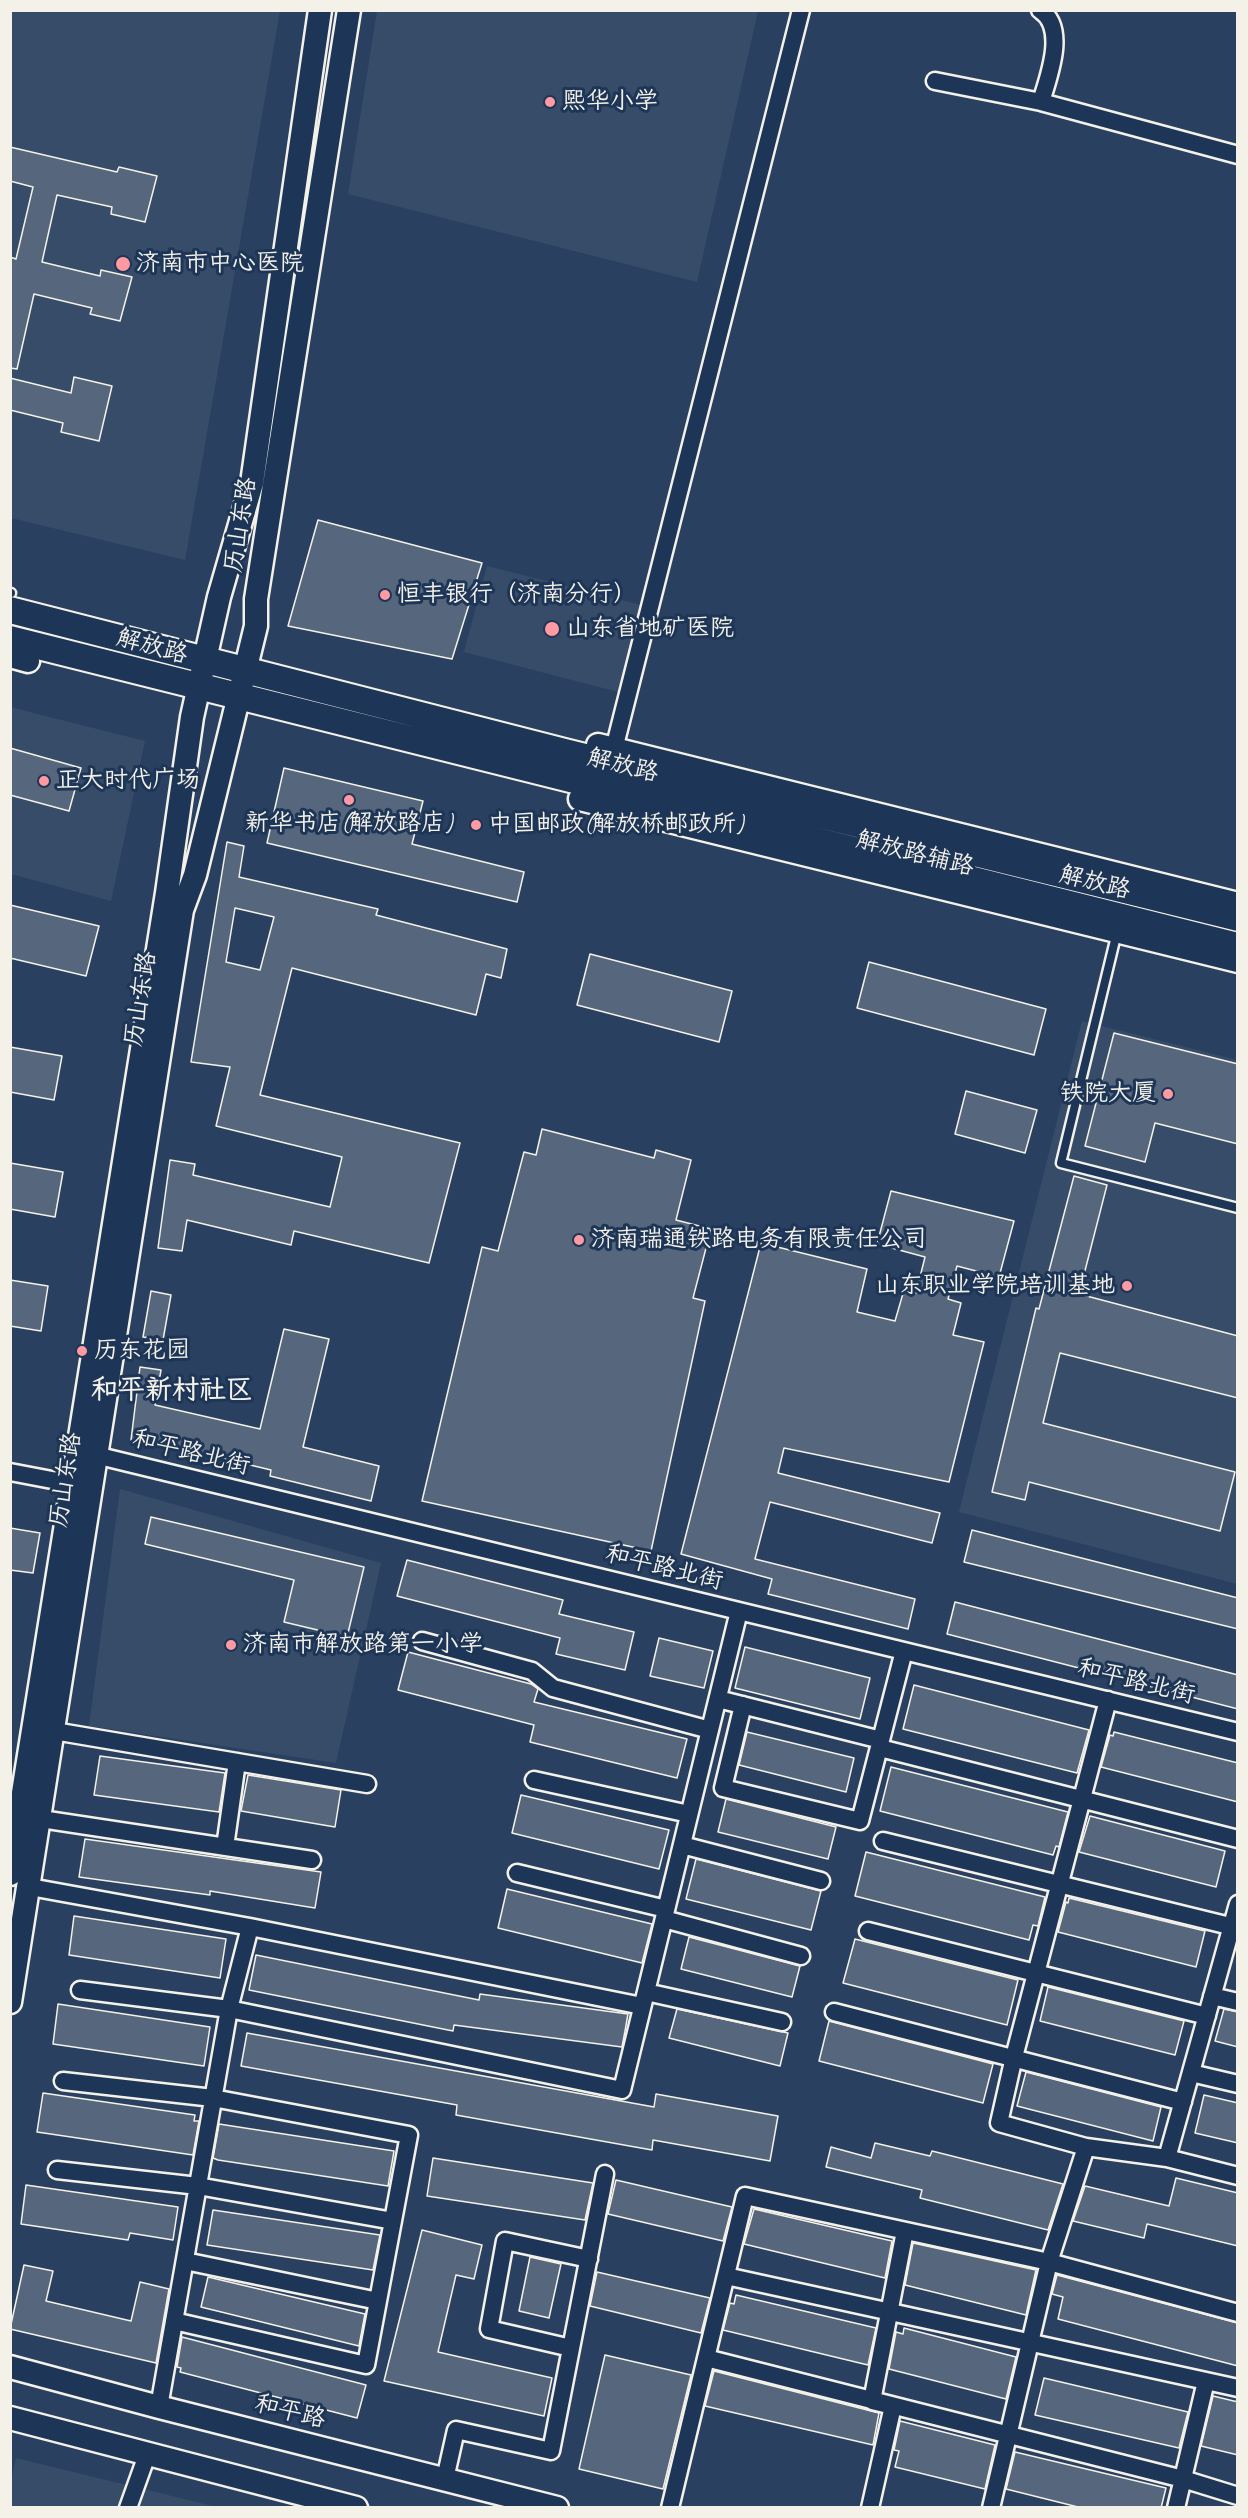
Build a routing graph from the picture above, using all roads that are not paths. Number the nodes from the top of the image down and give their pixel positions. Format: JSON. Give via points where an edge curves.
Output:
{"nodes":[{"id":1,"x":320,"y":10,"type":"edge"},
{"id":2,"x":349,"y":10,"type":"edge"},
{"id":3,"x":801,"y":10,"type":"edge"},
{"id":4,"x":1040,"y":10,"type":"edge"},
{"id":5,"x":935,"y":81,"type":"dead end"},
{"id":6,"x":1041,"y":102,"type":"junction"},
{"id":7,"x":1238,"y":155,"type":"edge"},
{"id":8,"x":11,"y":593,"type":"edge"},
{"id":9,"x":10,"y":610,"type":"edge"},
{"id":10,"x":53,"y":622,"type":"junction"},
{"id":11,"x":10,"y":639,"type":"edge"},
{"id":12,"x":29,"y":655,"type":"edge"},
{"id":13,"x":204,"y":661,"type":"junction"},
{"id":14,"x":247,"y":671,"type":"junction"},
{"id":15,"x":198,"y":686,"type":"junction"},
{"id":16,"x":240,"y":697,"type":"junction"},
{"id":17,"x":606,"y":747,"type":"junction"},
{"id":18,"x":565,"y":752,"type":"junction"},
{"id":19,"x":558,"y":777,"type":"junction"},
{"id":20,"x":580,"y":799,"type":"joint"},
{"id":21,"x":1238,"y":904,"type":"edge"},
{"id":22,"x":1238,"y":918,"type":"edge"},
{"id":23,"x":1117,"y":932,"type":"junction"},
{"id":24,"x":1238,"y":946,"type":"edge"},
{"id":25,"x":1238,"y":961,"type":"edge"},
{"id":26,"x":1238,"y":1208,"type":"edge"},
{"id":27,"x":88,"y":1453,"type":"junction"},
{"id":28,"x":10,"y":1472,"type":"edge"},
{"id":29,"x":73,"y":1484,"type":"junction"},
{"id":30,"x":739,"y":1611,"type":"junction"},
{"id":31,"x":422,"y":1641,"type":"dead end"},
{"id":32,"x":904,"y":1651,"type":"junction"},
{"id":33,"x":718,"y":1699,"type":"junction"},
{"id":34,"x":1108,"y":1700,"type":"junction"},
{"id":35,"x":743,"y":1705,"type":"junction"},
{"id":36,"x":710,"y":1730,"type":"junction"},
{"id":37,"x":54,"y":1731,"type":"junction"},
{"id":38,"x":1238,"y":1732,"type":"edge"},
{"id":39,"x":880,"y":1744,"type":"junction"},
{"id":40,"x":237,"y":1762,"type":"junction"},
{"id":41,"x":534,"y":1780,"type":"dead end"},
{"id":42,"x":367,"y":1784,"type":"dead end"},
{"id":43,"x":1082,"y":1800,"type":"junction"},
{"id":44,"x":689,"y":1814,"type":"junction"},
{"id":45,"x":40,"y":1819,"type":"junction"},
{"id":46,"x":1238,"y":1839,"type":"edge"},
{"id":47,"x":883,"y":1841,"type":"dead end"},
{"id":48,"x":682,"y":1845,"type":"junction"},
{"id":49,"x":225,"y":1847,"type":"junction"},
{"id":50,"x":312,"y":1860,"type":"dead end"},
{"id":51,"x":517,"y":1873,"type":"dead end"},
{"id":52,"x":10,"y":1875,"type":"edge"},
{"id":53,"x":821,"y":1881,"type":"dead end"},
{"id":54,"x":1060,"y":1886,"type":"junction"},
{"id":55,"x":30,"y":1887,"type":"junction"},
{"id":56,"x":1238,"y":1904,"type":"edge"},
{"id":57,"x":665,"y":1914,"type":"junction"},
{"id":58,"x":250,"y":1927,"type":"junction"},
{"id":59,"x":1234,"y":1928,"type":"edge"},
{"id":60,"x":868,"y":1931,"type":"dead end"},
{"id":61,"x":801,"y":1956,"type":"dead end"},
{"id":62,"x":1036,"y":1973,"type":"junction"},
{"id":63,"x":80,"y":1990,"type":"dead end"},
{"id":64,"x":1212,"y":1996,"type":"junction"},
{"id":65,"x":644,"y":1999,"type":"junction"},
{"id":66,"x":10,"y":2002,"type":"edge"},
{"id":67,"x":1238,"y":2002,"type":"edge"},
{"id":68,"x":229,"y":2009,"type":"junction"},
{"id":69,"x":834,"y":2012,"type":"dead end"},
{"id":70,"x":1207,"y":2016,"type":"junction"},
{"id":71,"x":782,"y":2022,"type":"dead end"},
{"id":72,"x":1014,"y":2057,"type":"junction"},
{"id":73,"x":1191,"y":2073,"type":"junction"},
{"id":74,"x":63,"y":2081,"type":"dead end"},
{"id":75,"x":1238,"y":2084,"type":"edge"},
{"id":76,"x":213,"y":2098,"type":"junction"},
{"id":77,"x":1183,"y":2102,"type":"junction"},
{"id":78,"x":1086,"y":2147,"type":"junction"},
{"id":79,"x":1167,"y":2158,"type":"junction"},
{"id":80,"x":57,"y":2170,"type":"dead end"},
{"id":81,"x":605,"y":2174,"type":"dead end"},
{"id":82,"x":1238,"y":2176,"type":"edge"},
{"id":83,"x":198,"y":2186,"type":"junction"},
{"id":84,"x":393,"y":2221,"type":"junction"},
{"id":85,"x":904,"y":2230,"type":"junction"},
{"id":86,"x":589,"y":2259,"type":"junction"},
{"id":87,"x":185,"y":2260,"type":"junction"},
{"id":88,"x":1049,"y":2262,"type":"junction"},
{"id":89,"x":726,"y":2276,"type":"junction"},
{"id":90,"x":378,"y":2301,"type":"junction"},
{"id":91,"x":888,"y":2310,"type":"junction"},
{"id":92,"x":1238,"y":2313,"type":"edge"},
{"id":93,"x":174,"y":2321,"type":"junction"},
{"id":94,"x":1030,"y":2341,"type":"junction"},
{"id":95,"x":572,"y":2348,"type":"junction"},
{"id":96,"x":706,"y":2358,"type":"junction"},
{"id":97,"x":10,"y":2367,"type":"edge"},
{"id":98,"x":1206,"y":2381,"type":"junction"},
{"id":99,"x":1238,"y":2388,"type":"edge"},
{"id":100,"x":872,"y":2401,"type":"junction"},
{"id":101,"x":893,"y":2406,"type":"junction"},
{"id":102,"x":159,"y":2407,"type":"junction"},
{"id":103,"x":10,"y":2418,"type":"edge"},
{"id":104,"x":1008,"y":2436,"type":"junction"},
{"id":105,"x":147,"y":2455,"type":"junction"},
{"id":106,"x":445,"y":2479,"type":"junction"},
{"id":107,"x":1183,"y":2479,"type":"junction"},
{"id":108,"x":1238,"y":2496,"type":"edge"},
{"id":109,"x":128,"y":2508,"type":"edge"},
{"id":110,"x":356,"y":2508,"type":"edge"},
{"id":111,"x":556,"y":2508,"type":"edge"},
{"id":112,"x":670,"y":2508,"type":"edge"},
{"id":113,"x":870,"y":2508,"type":"edge"},
{"id":114,"x":991,"y":2508,"type":"edge"},
{"id":115,"x":1176,"y":2508,"type":"edge"}],
"edges":[{"from":1,"to":13,"type":"street","name":"历山东路","via":[[252,483]]},
{"from":2,"to":14,"type":"street","name":"历山东路"},
{"from":3,"to":17,"type":"street"},
{"from":4,"to":6,"type":"street","via":[[1053,30],[1055,56]]},
{"from":5,"to":6,"type":"street"},
{"from":6,"to":7,"type":"street"},
{"from":8,"to":10,"type":"main road"},
{"from":9,"to":10,"type":"main road","name":"解放路"},
{"from":10,"to":13,"type":"main road","name":"解放路"},
{"from":11,"to":12,"type":"main road","name":"解放路"},
{"from":12,"to":15,"type":"main road","name":"解放路"},
{"from":13,"to":14,"type":"main road","name":"解放路"},
{"from":13,"to":15,"type":"street","name":"历山东路"},
{"from":14,"to":16,"type":"street","name":"历山东路"},
{"from":14,"to":18,"type":"main road","name":"解放路"},
{"from":15,"to":16,"type":"main road","name":"解放路"},
{"from":15,"to":27,"type":"street","name":"历山东路"},
{"from":16,"to":19,"type":"main road","name":"解放路"},
{"from":16,"to":27,"type":"street","name":"历山东路","via":[[195,875],[182,910]]},
{"from":17,"to":18,"type":"main road"},
{"from":17,"to":21,"type":"street","name":"解放路辅路"},
{"from":18,"to":22,"type":"main road","name":"解放路"},
{"from":19,"to":20,"type":"main road"},
{"from":19,"to":24,"type":"main road","name":"解放路"},
{"from":20,"to":23,"type":"street","name":"解放路辅路"},
{"from":23,"to":25,"type":"street","name":"解放路辅路"},
{"from":23,"to":26,"type":"lane","via":[[1061,1163]]},
{"from":27,"to":29,"type":"street","name":"历山东路"},
{"from":27,"to":30,"type":"street","name":"和平路北街"},
{"from":27,"to":37,"type":"street","name":"历山东路"},
{"from":28,"to":29,"type":"street"},
{"from":29,"to":52,"type":"street","name":"历山东路"},
{"from":30,"to":32,"type":"street","name":"和平路北街"},
{"from":30,"to":33,"type":"street"},
{"from":31,"to":36,"type":"street","via":[[532,1671],[553,1688]]},
{"from":32,"to":34,"type":"street","name":"和平路北街"},
{"from":32,"to":39,"type":"street"},
{"from":33,"to":35,"type":"street"},
{"from":33,"to":36,"type":"street"},
{"from":34,"to":38,"type":"street","name":"和平路北街"},
{"from":34,"to":43,"type":"street"},
{"from":35,"to":39,"type":"street"},
{"from":35,"to":39,"type":"street","via":[[723,1788],[860,1821]]},
{"from":36,"to":44,"type":"street"},
{"from":37,"to":40,"type":"street"},
{"from":37,"to":45,"type":"street","name":"历山东路"},
{"from":39,"to":43,"type":"street"},
{"from":40,"to":42,"type":"street"},
{"from":40,"to":49,"type":"street"},
{"from":41,"to":44,"type":"street"},
{"from":43,"to":46,"type":"street"},
{"from":43,"to":54,"type":"street"},
{"from":44,"to":48,"type":"street"},
{"from":45,"to":49,"type":"street"},
{"from":45,"to":55,"type":"street","name":"历山东路"},
{"from":47,"to":54,"type":"street"},
{"from":48,"to":53,"type":"street"},
{"from":48,"to":57,"type":"street"},
{"from":49,"to":50,"type":"street"},
{"from":51,"to":57,"type":"street"},
{"from":54,"to":59,"type":"street"},
{"from":54,"to":62,"type":"street"},
{"from":55,"to":58,"type":"street"},
{"from":55,"to":66,"type":"street","name":"历山东路"},
{"from":56,"to":59,"type":"street"},
{"from":57,"to":61,"type":"street"},
{"from":57,"to":65,"type":"street"},
{"from":58,"to":65,"type":"street"},
{"from":58,"to":68,"type":"street"},
{"from":59,"to":64,"type":"street"},
{"from":60,"to":62,"type":"street"},
{"from":62,"to":70,"type":"street"},
{"from":62,"to":72,"type":"street"},
{"from":63,"to":68,"type":"street"},
{"from":64,"to":67,"type":"street"},
{"from":64,"to":70,"type":"street"},
{"from":65,"to":68,"type":"street","via":[[622,2090]]},
{"from":65,"to":71,"type":"street"},
{"from":68,"to":76,"type":"street"},
{"from":69,"to":72,"type":"street"},
{"from":70,"to":73,"type":"street"},
{"from":72,"to":77,"type":"street"},
{"from":72,"to":78,"type":"street","via":[[999,2123]]},
{"from":73,"to":75,"type":"street"},
{"from":73,"to":77,"type":"street"},
{"from":74,"to":76,"type":"street"},
{"from":76,"to":83,"type":"street"},
{"from":76,"to":84,"type":"street","via":[[409,2135]]},
{"from":77,"to":79,"type":"street"},
{"from":78,"to":79,"type":"street"},
{"from":78,"to":88,"type":"street"},
{"from":79,"to":82,"type":"street"},
{"from":80,"to":83,"type":"street"},
{"from":81,"to":86,"type":"street"},
{"from":83,"to":84,"type":"street"},
{"from":83,"to":87,"type":"street"},
{"from":84,"to":90,"type":"street"},
{"from":85,"to":88,"type":"street"},
{"from":85,"to":89,"type":"street","via":[[745,2196]]},
{"from":85,"to":91,"type":"street"},
{"from":86,"to":95,"type":"street"},
{"from":86,"to":95,"type":"street","via":[[505,2241],[489,2330]]},
{"from":87,"to":90,"type":"street"},
{"from":87,"to":93,"type":"street"},
{"from":88,"to":92,"type":"street"},
{"from":88,"to":94,"type":"street"},
{"from":89,"to":91,"type":"street"},
{"from":89,"to":96,"type":"street"},
{"from":90,"to":93,"type":"street","via":[[366,2365]]},
{"from":91,"to":94,"type":"street"},
{"from":91,"to":100,"type":"street"},
{"from":93,"to":102,"type":"street"},
{"from":94,"to":98,"type":"street"},
{"from":94,"to":104,"type":"street"},
{"from":95,"to":106,"type":"street","via":[[551,2451],[456,2430]]},
{"from":96,"to":100,"type":"street"},
{"from":96,"to":112,"type":"street"},
{"from":97,"to":102,"type":"street","name":"和平路"},
{"from":98,"to":99,"type":"street"},
{"from":98,"to":107,"type":"street"},
{"from":100,"to":101,"type":"street"},
{"from":101,"to":104,"type":"street"},
{"from":101,"to":113,"type":"street"},
{"from":102,"to":106,"type":"street","name":"和平路"},
{"from":103,"to":105,"type":"street"},
{"from":104,"to":107,"type":"street"},
{"from":104,"to":114,"type":"street"},
{"from":105,"to":109,"type":"street"},
{"from":105,"to":110,"type":"street"},
{"from":106,"to":111,"type":"street","name":"和平路"},
{"from":107,"to":108,"type":"street"},
{"from":107,"to":115,"type":"street"}]}
